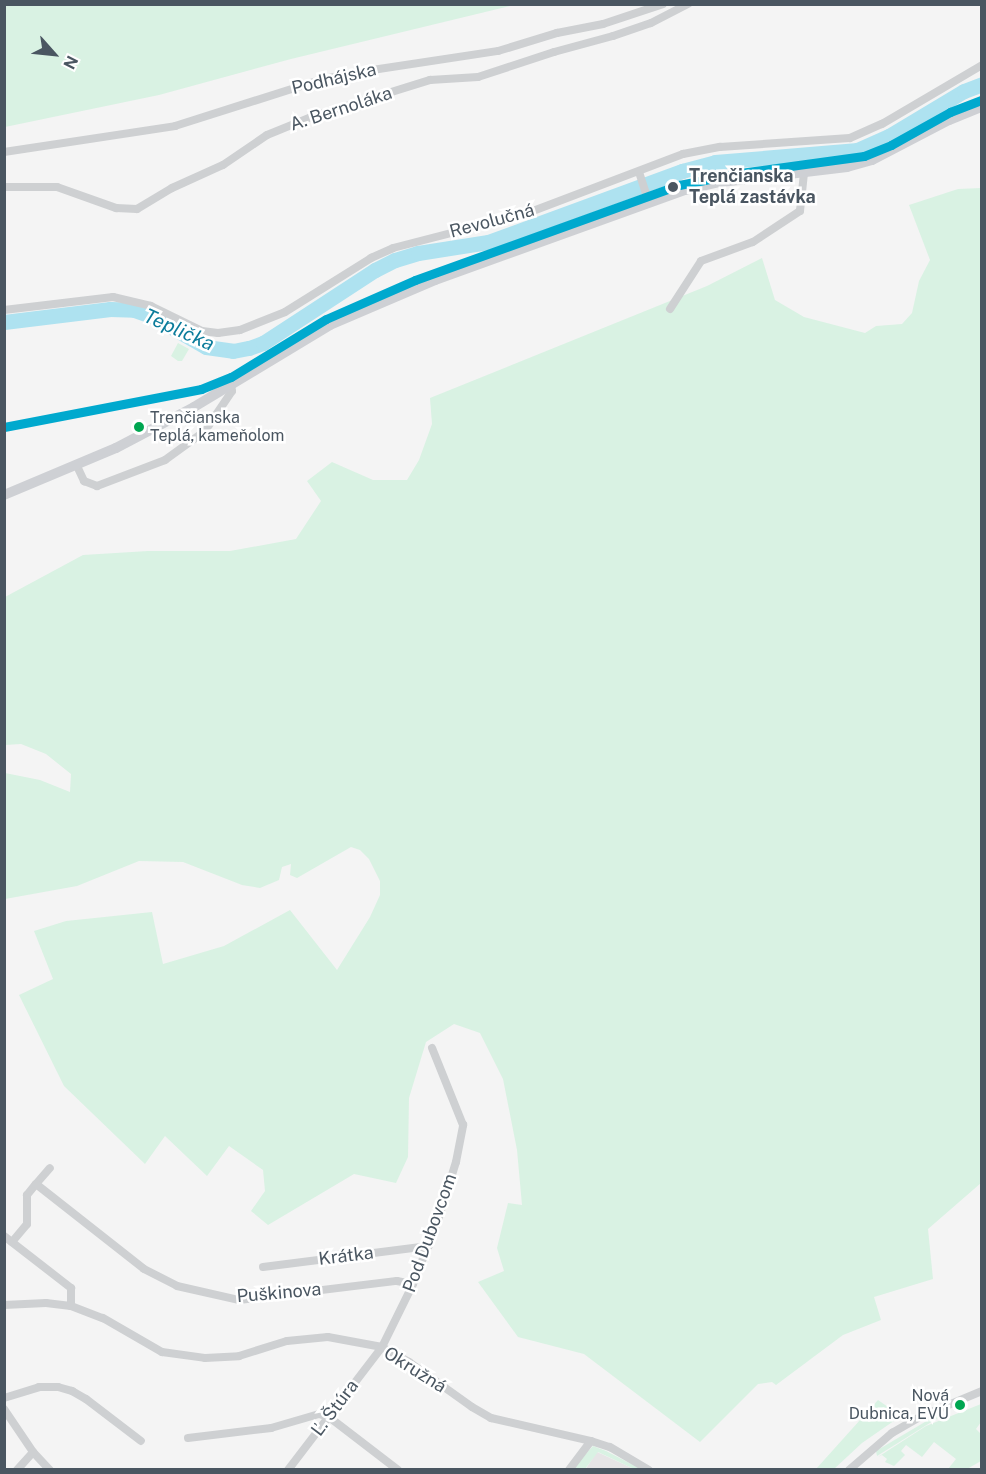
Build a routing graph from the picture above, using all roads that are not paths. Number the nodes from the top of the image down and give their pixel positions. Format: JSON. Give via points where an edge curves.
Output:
{"nodes":[{"id":1,"x":663,"y":4,"type":"edge"},
{"id":2,"x":688,"y":4,"type":"edge"},
{"id":3,"x":981,"y":65,"type":"edge"},
{"id":4,"x":981,"y":107,"type":"edge"},
{"id":5,"x":4,"y":152,"type":"edge"},
{"id":6,"x":804,"y":172,"type":"junction"},
{"id":7,"x":640,"y":174,"type":"junction"},
{"id":8,"x":4,"y":187,"type":"edge"},
{"id":9,"x":648,"y":197,"type":"junction"},
{"id":10,"x":670,"y":309,"type":"dead end"},
{"id":11,"x":4,"y":310,"type":"edge"},
{"id":12,"x":231,"y":384,"type":"junction"},
{"id":13,"x":77,"y":466,"type":"junction"},
{"id":14,"x":4,"y":495,"type":"edge"},
{"id":15,"x":432,"y":1048,"type":"dead end"},
{"id":16,"x":50,"y":1168,"type":"dead end"},
{"id":17,"x":36,"y":1184,"type":"junction"},
{"id":18,"x":4,"y":1236,"type":"edge"},
{"id":19,"x":12,"y":1242,"type":"junction"},
{"id":20,"x":429,"y":1245,"type":"junction"},
{"id":21,"x":263,"y":1267,"type":"dead end"},
{"id":22,"x":412,"y":1284,"type":"junction"},
{"id":23,"x":4,"y":1305,"type":"edge"},
{"id":24,"x":71,"y":1306,"type":"junction"},
{"id":25,"x":382,"y":1347,"type":"junction"},
{"id":26,"x":981,"y":1391,"type":"edge"},
{"id":27,"x":4,"y":1398,"type":"edge"},
{"id":28,"x":4,"y":1409,"type":"edge"},
{"id":29,"x":329,"y":1418,"type":"junction"},
{"id":30,"x":188,"y":1438,"type":"dead end"},
{"id":31,"x":141,"y":1441,"type":"dead end"},
{"id":32,"x":591,"y":1441,"type":"junction"},
{"id":33,"x":33,"y":1452,"type":"junction"},
{"id":34,"x":17,"y":1470,"type":"edge"},
{"id":35,"x":50,"y":1470,"type":"edge"},
{"id":36,"x":288,"y":1470,"type":"edge"},
{"id":37,"x":398,"y":1470,"type":"edge"},
{"id":38,"x":569,"y":1470,"type":"edge"},
{"id":39,"x":649,"y":1470,"type":"edge"},
{"id":40,"x":849,"y":1470,"type":"edge"}],
"edges":[{"from":1,"to":5,"type":"street","name":"Podhájska","via":[[498,51],[320,80],[175,126]]},
{"from":2,"to":8,"type":"street","name":"A. Bernoláka","via":[[651,23],[478,77],[430,80],[311,117],[267,135],[223,165],[137,209],[116,208],[57,187]]},
{"from":3,"to":7,"type":"street","name":"Revolučná","via":[[882,124],[850,138],[720,147],[673,157]]},
{"from":4,"to":6,"type":"main road","via":[[872,160]]},
{"from":6,"to":9,"type":"main road","via":[[721,182]]},
{"from":6,"to":10,"type":"street","via":[[800,211],[753,242],[702,261]]},
{"from":7,"to":9,"type":"street"},
{"from":7,"to":11,"type":"street","name":"Revolučná","via":[[525,214],[393,248],[285,312],[229,333],[202,331],[151,306],[113,297]]},
{"from":9,"to":12,"type":"main road","via":[[363,309]]},
{"from":12,"to":13,"type":"main road","via":[[172,419]]},
{"from":12,"to":13,"type":"street","via":[[232,391],[205,431],[165,460],[97,486],[84,481]]},
{"from":13,"to":14,"type":"main road"},
{"from":15,"to":20,"type":"street","name":"Pod Dubovcom","via":[[463,1125],[456,1162]]},
{"from":16,"to":17,"type":"street"},
{"from":17,"to":19,"type":"street","via":[[27,1195],[27,1224]]},
{"from":17,"to":22,"type":"street","name":"Puškinova","via":[[144,1269],[177,1286],[239,1300],[397,1281]]},
{"from":18,"to":19,"type":"street"},
{"from":19,"to":24,"type":"street","via":[[71,1288]]},
{"from":20,"to":21,"type":"street","name":"Krátka"},
{"from":20,"to":22,"type":"street","name":"Pod Dubovcom"},
{"from":22,"to":25,"type":"street","name":"Pod Dubovcom"},
{"from":23,"to":24,"type":"street","name":"Okružná"},
{"from":24,"to":25,"type":"street","name":"Okružná","via":[[103,1318],[162,1352],[205,1358],[239,1356],[287,1341],[328,1337]]},
{"from":25,"to":29,"type":"street","name":"Ľ. Štúra"},
{"from":25,"to":32,"type":"street","name":"Okružná","via":[[491,1418]]},
{"from":26,"to":40,"type":"street","via":[[892,1433]]},
{"from":27,"to":31,"type":"street","via":[[39,1387],[72,1391]]},
{"from":28,"to":33,"type":"street"},
{"from":29,"to":30,"type":"street","via":[[319,1414],[271,1428]]},
{"from":29,"to":36,"type":"street","name":"Ľ. Štúra"},
{"from":29,"to":37,"type":"street"},
{"from":32,"to":38,"type":"street"},
{"from":32,"to":39,"type":"street","name":"Okružná","via":[[610,1447]]},
{"from":33,"to":34,"type":"street"},
{"from":33,"to":35,"type":"street"}]}
